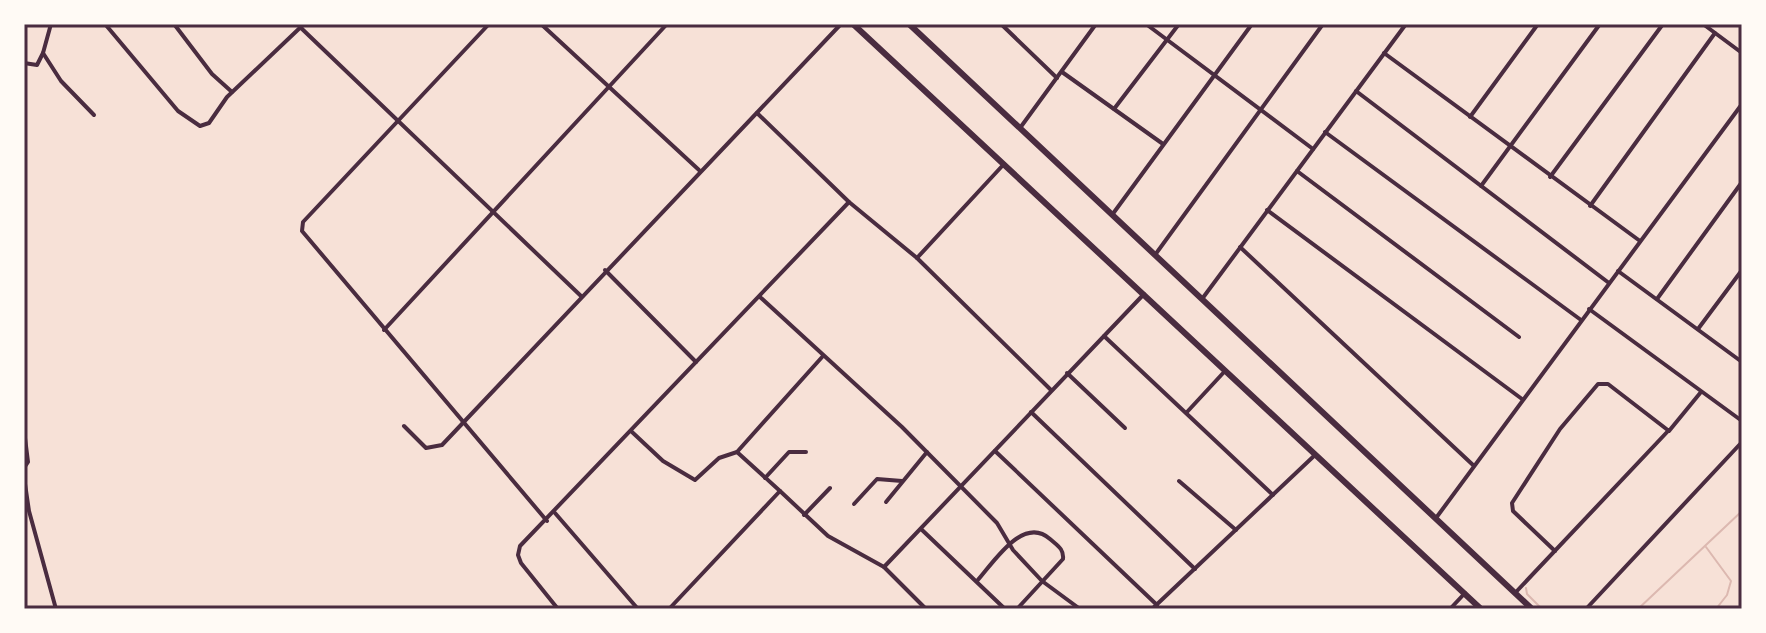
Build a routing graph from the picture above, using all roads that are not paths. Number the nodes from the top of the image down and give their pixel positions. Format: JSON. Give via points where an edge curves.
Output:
{"nodes":[{"id":1,"x":51,"y":24,"type":"edge"},
{"id":2,"x":105,"y":24,"type":"edge"},
{"id":3,"x":174,"y":24,"type":"edge"},
{"id":4,"x":489,"y":24,"type":"edge"},
{"id":5,"x":541,"y":24,"type":"edge"},
{"id":6,"x":667,"y":24,"type":"edge"},
{"id":7,"x":841,"y":24,"type":"edge"},
{"id":8,"x":853,"y":24,"type":"edge"},
{"id":9,"x":909,"y":24,"type":"edge"},
{"id":10,"x":1001,"y":24,"type":"edge"},
{"id":11,"x":1096,"y":24,"type":"edge"},
{"id":12,"x":1146,"y":24,"type":"edge"},
{"id":13,"x":1179,"y":24,"type":"edge"},
{"id":14,"x":1252,"y":24,"type":"edge"},
{"id":15,"x":1323,"y":24,"type":"edge"},
{"id":16,"x":1406,"y":24,"type":"edge"},
{"id":17,"x":1538,"y":24,"type":"edge"},
{"id":18,"x":1600,"y":24,"type":"edge"},
{"id":19,"x":1663,"y":24,"type":"edge"},
{"id":20,"x":1703,"y":24,"type":"edge"},
{"id":21,"x":302,"y":26,"type":"edge"},
{"id":22,"x":1715,"y":33,"type":"junction"},
{"id":23,"x":1168,"y":40,"type":"junction"},
{"id":24,"x":43,"y":53,"type":"junction"},
{"id":25,"x":1384,"y":53,"type":"junction"},
{"id":26,"x":1742,"y":53,"type":"edge"},
{"id":27,"x":24,"y":63,"type":"edge"},
{"id":28,"x":1062,"y":72,"type":"junction"},
{"id":29,"x":1216,"y":75,"type":"junction"},
{"id":30,"x":1057,"y":78,"type":"junction"},
{"id":31,"x":608,"y":88,"type":"junction"},
{"id":32,"x":1356,"y":90,"type":"junction"},
{"id":33,"x":233,"y":92,"type":"junction"},
{"id":34,"x":1742,"y":104,"type":"edge"},
{"id":35,"x":1114,"y":109,"type":"junction"},
{"id":36,"x":1262,"y":111,"type":"junction"},
{"id":37,"x":757,"y":113,"type":"junction"},
{"id":38,"x":94,"y":115,"type":"dead end"},
{"id":39,"x":1470,"y":117,"type":"junction"},
{"id":40,"x":398,"y":121,"type":"junction"},
{"id":41,"x":1020,"y":128,"type":"junction"},
{"id":42,"x":1325,"y":132,"type":"junction"},
{"id":43,"x":1163,"y":144,"type":"junction"},
{"id":44,"x":1511,"y":148,"type":"junction"},
{"id":45,"x":1313,"y":149,"type":"junction"},
{"id":46,"x":1004,"y":164,"type":"junction"},
{"id":47,"x":699,"y":170,"type":"junction"},
{"id":48,"x":1297,"y":171,"type":"junction"},
{"id":49,"x":1550,"y":177,"type":"junction"},
{"id":50,"x":1742,"y":182,"type":"edge"},
{"id":51,"x":1481,"y":186,"type":"junction"},
{"id":52,"x":849,"y":202,"type":"junction"},
{"id":53,"x":1590,"y":206,"type":"junction"},
{"id":54,"x":493,"y":210,"type":"junction"},
{"id":55,"x":1267,"y":210,"type":"junction"},
{"id":56,"x":1112,"y":215,"type":"junction"},
{"id":57,"x":1640,"y":241,"type":"junction"},
{"id":58,"x":1240,"y":247,"type":"junction"},
{"id":59,"x":1155,"y":255,"type":"junction"},
{"id":60,"x":917,"y":258,"type":"junction"},
{"id":61,"x":605,"y":270,"type":"junction"},
{"id":62,"x":1742,"y":270,"type":"edge"},
{"id":63,"x":1618,"y":271,"type":"junction"},
{"id":64,"x":1609,"y":283,"type":"junction"},
{"id":65,"x":1144,"y":294,"type":"junction"},
{"id":66,"x":581,"y":296,"type":"junction"},
{"id":67,"x":760,"y":297,"type":"junction"},
{"id":68,"x":1202,"y":299,"type":"junction"},
{"id":69,"x":1657,"y":299,"type":"junction"},
{"id":70,"x":1589,"y":309,"type":"junction"},
{"id":71,"x":1581,"y":320,"type":"junction"},
{"id":72,"x":1698,"y":329,"type":"junction"},
{"id":73,"x":384,"y":330,"type":"junction"},
{"id":74,"x":1104,"y":336,"type":"junction"},
{"id":75,"x":1519,"y":337,"type":"dead end"},
{"id":76,"x":823,"y":356,"type":"junction"},
{"id":77,"x":696,"y":362,"type":"junction"},
{"id":78,"x":1742,"y":362,"type":"edge"},
{"id":79,"x":1225,"y":371,"type":"junction"},
{"id":80,"x":1067,"y":373,"type":"junction"},
{"id":81,"x":1051,"y":390,"type":"junction"},
{"id":82,"x":1703,"y":393,"type":"junction"},
{"id":83,"x":1522,"y":399,"type":"junction"},
{"id":84,"x":1031,"y":412,"type":"junction"},
{"id":85,"x":1187,"y":412,"type":"junction"},
{"id":86,"x":1742,"y":421,"type":"edge"},
{"id":87,"x":465,"y":422,"type":"junction"},
{"id":88,"x":404,"y":426,"type":"dead end"},
{"id":89,"x":1125,"y":428,"type":"dead end"},
{"id":90,"x":24,"y":430,"type":"edge"},
{"id":91,"x":1669,"y":431,"type":"junction"},
{"id":92,"x":632,"y":432,"type":"junction"},
{"id":93,"x":1742,"y":442,"type":"edge"},
{"id":94,"x":995,"y":451,"type":"junction"},
{"id":95,"x":737,"y":452,"type":"junction"},
{"id":96,"x":806,"y":452,"type":"dead end"},
{"id":97,"x":927,"y":452,"type":"junction"},
{"id":98,"x":1315,"y":455,"type":"junction"},
{"id":99,"x":1473,"y":465,"type":"junction"},
{"id":100,"x":24,"y":468,"type":"edge"},
{"id":101,"x":24,"y":477,"type":"edge"},
{"id":102,"x":765,"y":478,"type":"junction"},
{"id":103,"x":902,"y":481,"type":"junction"},
{"id":104,"x":1179,"y":481,"type":"dead end"},
{"id":105,"x":959,"y":487,"type":"junction"},
{"id":106,"x":830,"y":488,"type":"dead end"},
{"id":107,"x":780,"y":491,"type":"junction"},
{"id":108,"x":1273,"y":495,"type":"junction"},
{"id":109,"x":886,"y":502,"type":"dead end"},
{"id":110,"x":854,"y":504,"type":"dead end"},
{"id":111,"x":555,"y":513,"type":"junction"},
{"id":112,"x":804,"y":515,"type":"junction"},
{"id":113,"x":1436,"y":518,"type":"junction"},
{"id":114,"x":547,"y":521,"type":"junction"},
{"id":115,"x":921,"y":529,"type":"junction"},
{"id":116,"x":1236,"y":530,"type":"junction"},
{"id":117,"x":1010,"y":545,"type":"junction"},
{"id":118,"x":1555,"y":551,"type":"junction"},
{"id":119,"x":884,"y":567,"type":"junction"},
{"id":120,"x":1195,"y":569,"type":"junction"},
{"id":121,"x":977,"y":581,"type":"junction"},
{"id":122,"x":1042,"y":581,"type":"junction"},
{"id":123,"x":1465,"y":593,"type":"junction"},
{"id":124,"x":1515,"y":593,"type":"junction"},
{"id":125,"x":1155,"y":607,"type":"edge"},
{"id":126,"x":56,"y":609,"type":"edge"},
{"id":127,"x":558,"y":609,"type":"edge"},
{"id":128,"x":638,"y":609,"type":"edge"},
{"id":129,"x":669,"y":609,"type":"edge"},
{"id":130,"x":926,"y":609,"type":"edge"},
{"id":131,"x":1005,"y":609,"type":"edge"},
{"id":132,"x":1017,"y":609,"type":"edge"},
{"id":133,"x":1080,"y":609,"type":"edge"},
{"id":134,"x":1450,"y":609,"type":"edge"},
{"id":135,"x":1481,"y":609,"type":"edge"},
{"id":136,"x":1532,"y":609,"type":"edge"},
{"id":137,"x":1586,"y":609,"type":"edge"}],
"edges":[{"from":1,"to":24,"type":"street"},
{"from":2,"to":33,"type":"street","via":[[178,111],[196,125],[209,123]]},
{"from":3,"to":33,"type":"street","via":[[212,74]]},
{"from":4,"to":40,"type":"street"},
{"from":5,"to":31,"type":"street"},
{"from":6,"to":31,"type":"street"},
{"from":7,"to":37,"type":"street"},
{"from":8,"to":46,"type":"main road"},
{"from":9,"to":41,"type":"main road"},
{"from":10,"to":30,"type":"street"},
{"from":11,"to":28,"type":"street"},
{"from":12,"to":23,"type":"street"},
{"from":13,"to":23,"type":"street"},
{"from":14,"to":29,"type":"street"},
{"from":15,"to":36,"type":"street"},
{"from":16,"to":25,"type":"street"},
{"from":17,"to":39,"type":"street"},
{"from":18,"to":44,"type":"street"},
{"from":19,"to":49,"type":"street"},
{"from":20,"to":22,"type":"street"},
{"from":21,"to":33,"type":"street"},
{"from":21,"to":40,"type":"street"},
{"from":22,"to":26,"type":"street"},
{"from":22,"to":53,"type":"street"},
{"from":23,"to":29,"type":"street"},
{"from":23,"to":35,"type":"street"},
{"from":24,"to":27,"type":"street","via":[[37,65]]},
{"from":24,"to":38,"type":"street"},
{"from":25,"to":32,"type":"street"},
{"from":25,"to":39,"type":"street"},
{"from":28,"to":30,"type":"street"},
{"from":28,"to":35,"type":"street"},
{"from":29,"to":36,"type":"street"},
{"from":29,"to":43,"type":"street"},
{"from":30,"to":41,"type":"street"},
{"from":31,"to":47,"type":"street"},
{"from":31,"to":54,"type":"street"},
{"from":32,"to":42,"type":"street"},
{"from":32,"to":51,"type":"street"},
{"from":34,"to":57,"type":"street"},
{"from":35,"to":43,"type":"street"},
{"from":36,"to":45,"type":"street"},
{"from":36,"to":59,"type":"street"},
{"from":37,"to":47,"type":"street"},
{"from":37,"to":52,"type":"street"},
{"from":39,"to":44,"type":"street"},
{"from":40,"to":54,"type":"street"},
{"from":40,"to":73,"type":"street","via":[[302,226],[325,262]]},
{"from":41,"to":56,"type":"main road"},
{"from":42,"to":45,"type":"street"},
{"from":42,"to":71,"type":"street"},
{"from":43,"to":56,"type":"street"},
{"from":44,"to":49,"type":"street"},
{"from":44,"to":51,"type":"street"},
{"from":45,"to":48,"type":"street"},
{"from":46,"to":60,"type":"street"},
{"from":46,"to":65,"type":"main road"},
{"from":47,"to":61,"type":"street"},
{"from":48,"to":55,"type":"street"},
{"from":48,"to":75,"type":"street"},
{"from":49,"to":53,"type":"street"},
{"from":50,"to":69,"type":"street"},
{"from":51,"to":64,"type":"street"},
{"from":52,"to":60,"type":"street"},
{"from":52,"to":67,"type":"street"},
{"from":53,"to":57,"type":"street"},
{"from":54,"to":66,"type":"street"},
{"from":54,"to":73,"type":"street"},
{"from":55,"to":58,"type":"street"},
{"from":55,"to":83,"type":"street"},
{"from":56,"to":59,"type":"main road"},
{"from":57,"to":63,"type":"street"},
{"from":58,"to":68,"type":"street"},
{"from":58,"to":99,"type":"street"},
{"from":59,"to":68,"type":"main road"},
{"from":60,"to":81,"type":"street"},
{"from":61,"to":66,"type":"street"},
{"from":61,"to":77,"type":"street"},
{"from":62,"to":72,"type":"street"},
{"from":63,"to":64,"type":"street"},
{"from":63,"to":69,"type":"street"},
{"from":64,"to":70,"type":"street"},
{"from":65,"to":74,"type":"street"},
{"from":65,"to":79,"type":"main road"},
{"from":66,"to":87,"type":"street"},
{"from":67,"to":76,"type":"street"},
{"from":67,"to":77,"type":"street"},
{"from":68,"to":113,"type":"main road"},
{"from":69,"to":72,"type":"street"},
{"from":70,"to":71,"type":"street"},
{"from":70,"to":82,"type":"street"},
{"from":71,"to":83,"type":"street"},
{"from":72,"to":78,"type":"street"},
{"from":73,"to":87,"type":"street"},
{"from":74,"to":80,"type":"street"},
{"from":74,"to":85,"type":"street"},
{"from":76,"to":95,"type":"street"},
{"from":76,"to":97,"type":"street"},
{"from":77,"to":92,"type":"street"},
{"from":79,"to":85,"type":"street"},
{"from":79,"to":98,"type":"main road"},
{"from":80,"to":81,"type":"street"},
{"from":80,"to":89,"type":"street"},
{"from":81,"to":84,"type":"street"},
{"from":82,"to":86,"type":"street"},
{"from":82,"to":91,"type":"street"},
{"from":83,"to":99,"type":"street"},
{"from":84,"to":94,"type":"street"},
{"from":84,"to":120,"type":"street"},
{"from":85,"to":108,"type":"street"},
{"from":87,"to":88,"type":"street","via":[[434,449],[422,446]]},
{"from":87,"to":114,"type":"street"},
{"from":90,"to":100,"type":"street"},
{"from":91,"to":118,"type":"street"},
{"from":91,"to":118,"type":"street","via":[[1608,384],[1598,384],[1560,429],[1512,503],[1513,511]]},
{"from":92,"to":95,"type":"street","via":[[663,461],[695,480],[719,458]]},
{"from":92,"to":111,"type":"street"},
{"from":93,"to":137,"type":"street"},
{"from":94,"to":105,"type":"street"},
{"from":94,"to":125,"type":"street"},
{"from":95,"to":102,"type":"street"},
{"from":96,"to":102,"type":"street","via":[[789,452]]},
{"from":97,"to":103,"type":"street"},
{"from":97,"to":105,"type":"street"},
{"from":98,"to":108,"type":"street"},
{"from":98,"to":123,"type":"main road"},
{"from":99,"to":113,"type":"street"},
{"from":101,"to":126,"type":"street"},
{"from":102,"to":107,"type":"street"},
{"from":103,"to":109,"type":"street"},
{"from":103,"to":110,"type":"street","via":[[877,479]]},
{"from":104,"to":116,"type":"street"},
{"from":105,"to":115,"type":"street"},
{"from":105,"to":117,"type":"street","via":[[997,523]]},
{"from":106,"to":112,"type":"street"},
{"from":107,"to":112,"type":"street"},
{"from":107,"to":129,"type":"street"},
{"from":108,"to":116,"type":"street"},
{"from":111,"to":114,"type":"street"},
{"from":111,"to":128,"type":"street"},
{"from":112,"to":119,"type":"street","via":[[828,536]]},
{"from":113,"to":124,"type":"main road"},
{"from":114,"to":127,"type":"street","via":[[520,546],[518,555]]},
{"from":115,"to":119,"type":"street"},
{"from":115,"to":121,"type":"street"},
{"from":116,"to":120,"type":"street"},
{"from":117,"to":121,"type":"street"},
{"from":117,"to":122,"type":"street"},
{"from":117,"to":122,"type":"street","via":[[1037,530],[1062,549],[1063,559]]},
{"from":118,"to":124,"type":"street"},
{"from":119,"to":130,"type":"street"},
{"from":120,"to":125,"type":"street"},
{"from":121,"to":131,"type":"street"},
{"from":122,"to":132,"type":"street"},
{"from":122,"to":133,"type":"street"},
{"from":123,"to":134,"type":"street"},
{"from":123,"to":135,"type":"main road"},
{"from":124,"to":136,"type":"main road"}]}
